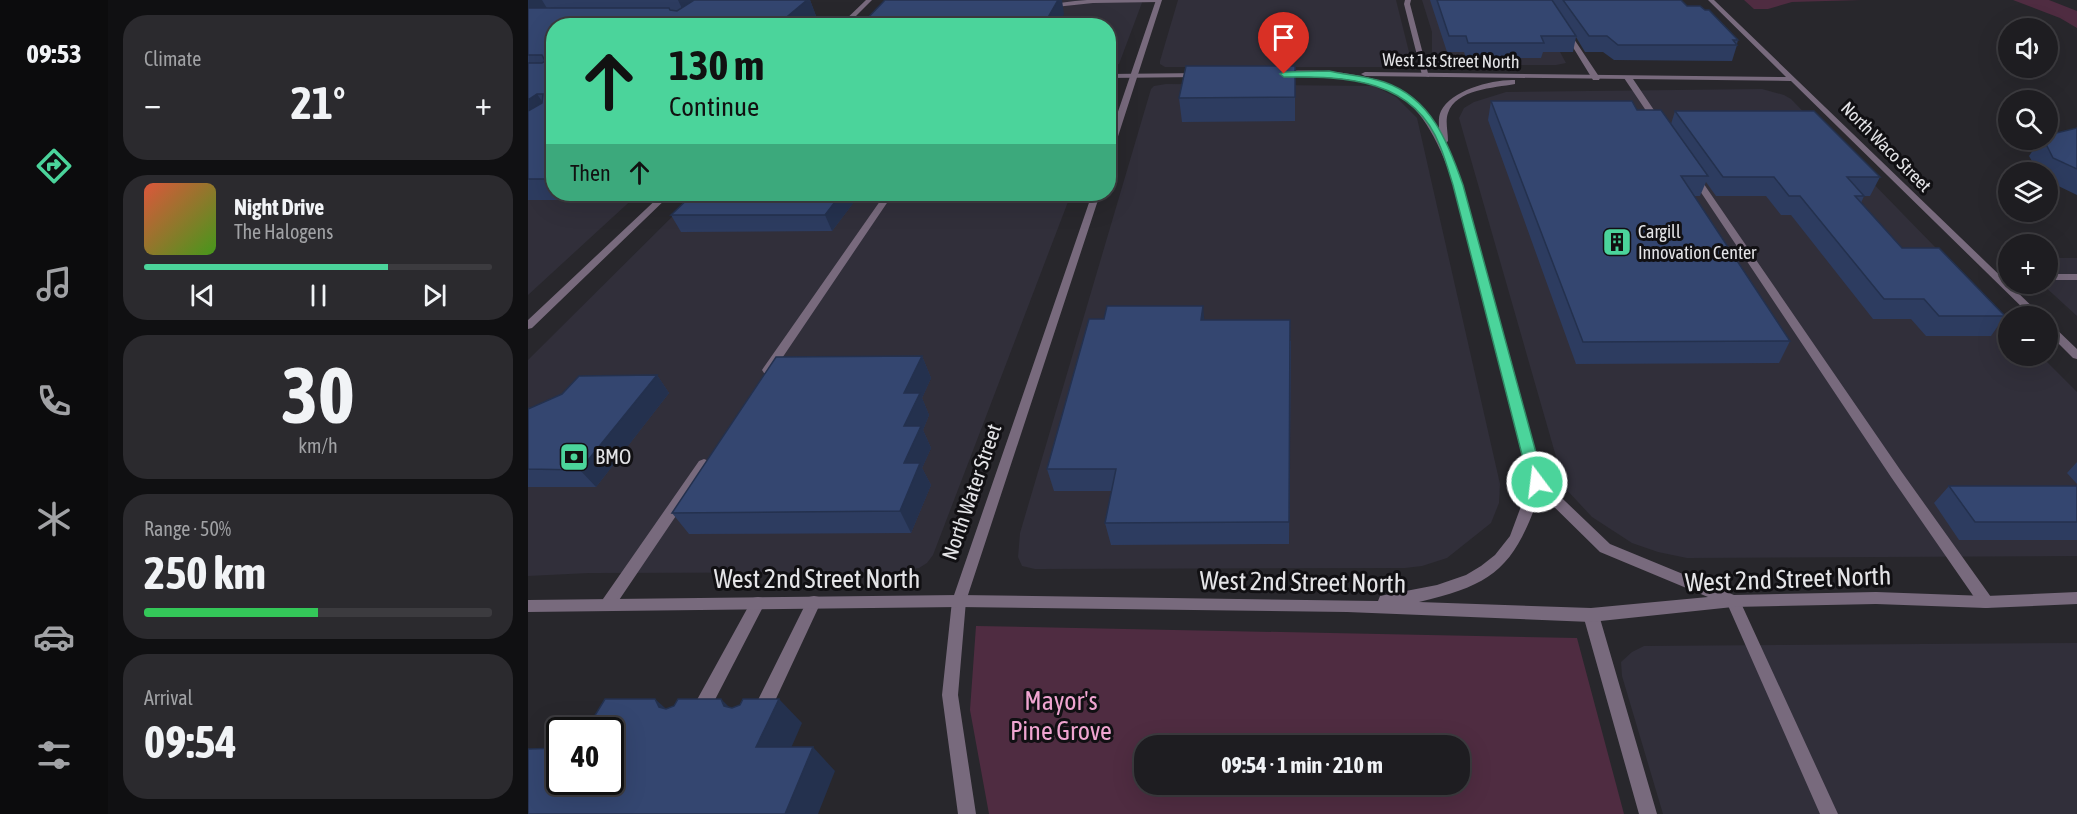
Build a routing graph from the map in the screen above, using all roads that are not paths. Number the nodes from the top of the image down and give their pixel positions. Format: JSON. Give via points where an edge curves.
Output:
{"nodes":[{"id":1,"x":869,"y":0,"type":"edge"},
{"id":2,"x":1018,"y":0,"type":"edge"},
{"id":3,"x":1159,"y":0,"type":"edge"},
{"id":4,"x":1408,"y":0,"type":"edge"},
{"id":5,"x":1711,"y":0,"type":"edge"},
{"id":6,"x":850,"y":18,"type":"edge"},
{"id":7,"x":1562,"y":25,"type":"edge"},
{"id":8,"x":1329,"y":74,"type":"junction"},
{"id":9,"x":1205,"y":75,"type":"edge"},
{"id":10,"x":1272,"y":75,"type":"edge"},
{"id":11,"x":1426,"y":75,"type":"junction"},
{"id":12,"x":1116,"y":76,"type":"edge"},
{"id":13,"x":1135,"y":76,"type":"junction"},
{"id":14,"x":1539,"y":77,"type":"junction"},
{"id":15,"x":1596,"y":78,"type":"junction"},
{"id":16,"x":1628,"y":78,"type":"junction"},
{"id":17,"x":1792,"y":79,"type":"junction"},
{"id":18,"x":1663,"y":129,"type":"edge"},
{"id":19,"x":1116,"y":132,"type":"edge"},
{"id":20,"x":1444,"y":144,"type":"junction"},
{"id":21,"x":1689,"y":168,"type":"edge"},
{"id":22,"x":660,"y":201,"type":"edge"},
{"id":23,"x":884,"y":201,"type":"edge"},
{"id":24,"x":1094,"y":201,"type":"edge"},
{"id":25,"x":1996,"y":276,"type":"joint"},
{"id":26,"x":2058,"y":277,"type":"edge"},
{"id":27,"x":2077,"y":277,"type":"edge"},
{"id":28,"x":2027,"y":306,"type":"edge"},
{"id":29,"x":528,"y":326,"type":"edge"},
{"id":30,"x":2058,"y":337,"type":"edge"},
{"id":31,"x":2077,"y":355,"type":"edge"},
{"id":32,"x":764,"y":376,"type":"edge"},
{"id":33,"x":711,"y":454,"type":"edge"},
{"id":34,"x":1537,"y":482,"type":"junction"},
{"id":35,"x":2077,"y":598,"type":"edge"},
{"id":36,"x":959,"y":601,"type":"junction"},
{"id":37,"x":1733,"y":601,"type":"junction"},
{"id":38,"x":1986,"y":602,"type":"junction"},
{"id":39,"x":758,"y":603,"type":"junction"},
{"id":40,"x":814,"y":603,"type":"junction"},
{"id":41,"x":608,"y":604,"type":"junction"},
{"id":42,"x":528,"y":606,"type":"edge"},
{"id":43,"x":1347,"y":606,"type":"junction"},
{"id":44,"x":1591,"y":615,"type":"junction"},
{"id":45,"x":756,"y":723,"type":"edge"},
{"id":46,"x":693,"y":724,"type":"edge"},
{"id":47,"x":967,"y":814,"type":"edge"},
{"id":48,"x":1648,"y":814,"type":"edge"},
{"id":49,"x":1829,"y":814,"type":"edge"}],
"edges":[{"from":1,"to":6,"type":"street"},
{"from":2,"to":3,"type":"street","via":[[1027,6],[1044,6]]},
{"from":3,"to":13,"type":"street"},
{"from":4,"to":11,"type":"street"},
{"from":5,"to":17,"type":"street","name":"North Waco Street"},
{"from":7,"to":15,"type":"street"},
{"from":8,"to":10,"type":"street","name":"West 1st Street North"},
{"from":8,"to":11,"type":"street","name":"West 1st Street North"},
{"from":8,"to":20,"type":"street","via":[[1381,83],[1396,90],[1427,115]]},
{"from":9,"to":13,"type":"street"},
{"from":11,"to":14,"type":"street","name":"West 1st Street North"},
{"from":12,"to":13,"type":"street"},
{"from":13,"to":19,"type":"street"},
{"from":14,"to":15,"type":"street","name":"West 1st Street North"},
{"from":14,"to":20,"type":"street","via":[[1483,88],[1451,101],[1443,114]]},
{"from":15,"to":16,"type":"street","name":"West 1st Street North"},
{"from":16,"to":17,"type":"street","name":"West 1st Street North"},
{"from":16,"to":18,"type":"street"},
{"from":17,"to":25,"type":"street","name":"North Waco Street"},
{"from":20,"to":34,"type":"street"},
{"from":21,"to":38,"type":"street"},
{"from":22,"to":29,"type":"street"},
{"from":23,"to":32,"type":"street"},
{"from":24,"to":36,"type":"street","name":"North Water Street"},
{"from":25,"to":28,"type":"street","name":"North Waco Street"},
{"from":26,"to":27,"type":"street"},
{"from":30,"to":31,"type":"street"},
{"from":33,"to":41,"type":"street"},
{"from":34,"to":37,"type":"street","via":[[1605,548]]},
{"from":34,"to":43,"type":"street","via":[[1512,545],[1482,574],[1419,597]]},
{"from":35,"to":38,"type":"street","name":"West 2nd Street North"},
{"from":36,"to":40,"type":"street","name":"West 2nd Street North"},
{"from":36,"to":43,"type":"street","name":"West 2nd Street North"},
{"from":36,"to":47,"type":"street","name":"North Water Street","via":[[950,695]]},
{"from":37,"to":38,"type":"street","name":"West 2nd Street North","via":[[1876,598]]},
{"from":37,"to":44,"type":"street","name":"West 2nd Street North"},
{"from":37,"to":49,"type":"street"},
{"from":39,"to":40,"type":"street","name":"West 2nd Street North"},
{"from":39,"to":41,"type":"street","name":"West 2nd Street North"},
{"from":39,"to":46,"type":"street"},
{"from":40,"to":45,"type":"street"},
{"from":41,"to":42,"type":"street","name":"West 2nd Street North"},
{"from":43,"to":44,"type":"street","name":"West 2nd Street North"},
{"from":44,"to":48,"type":"street"}]}
